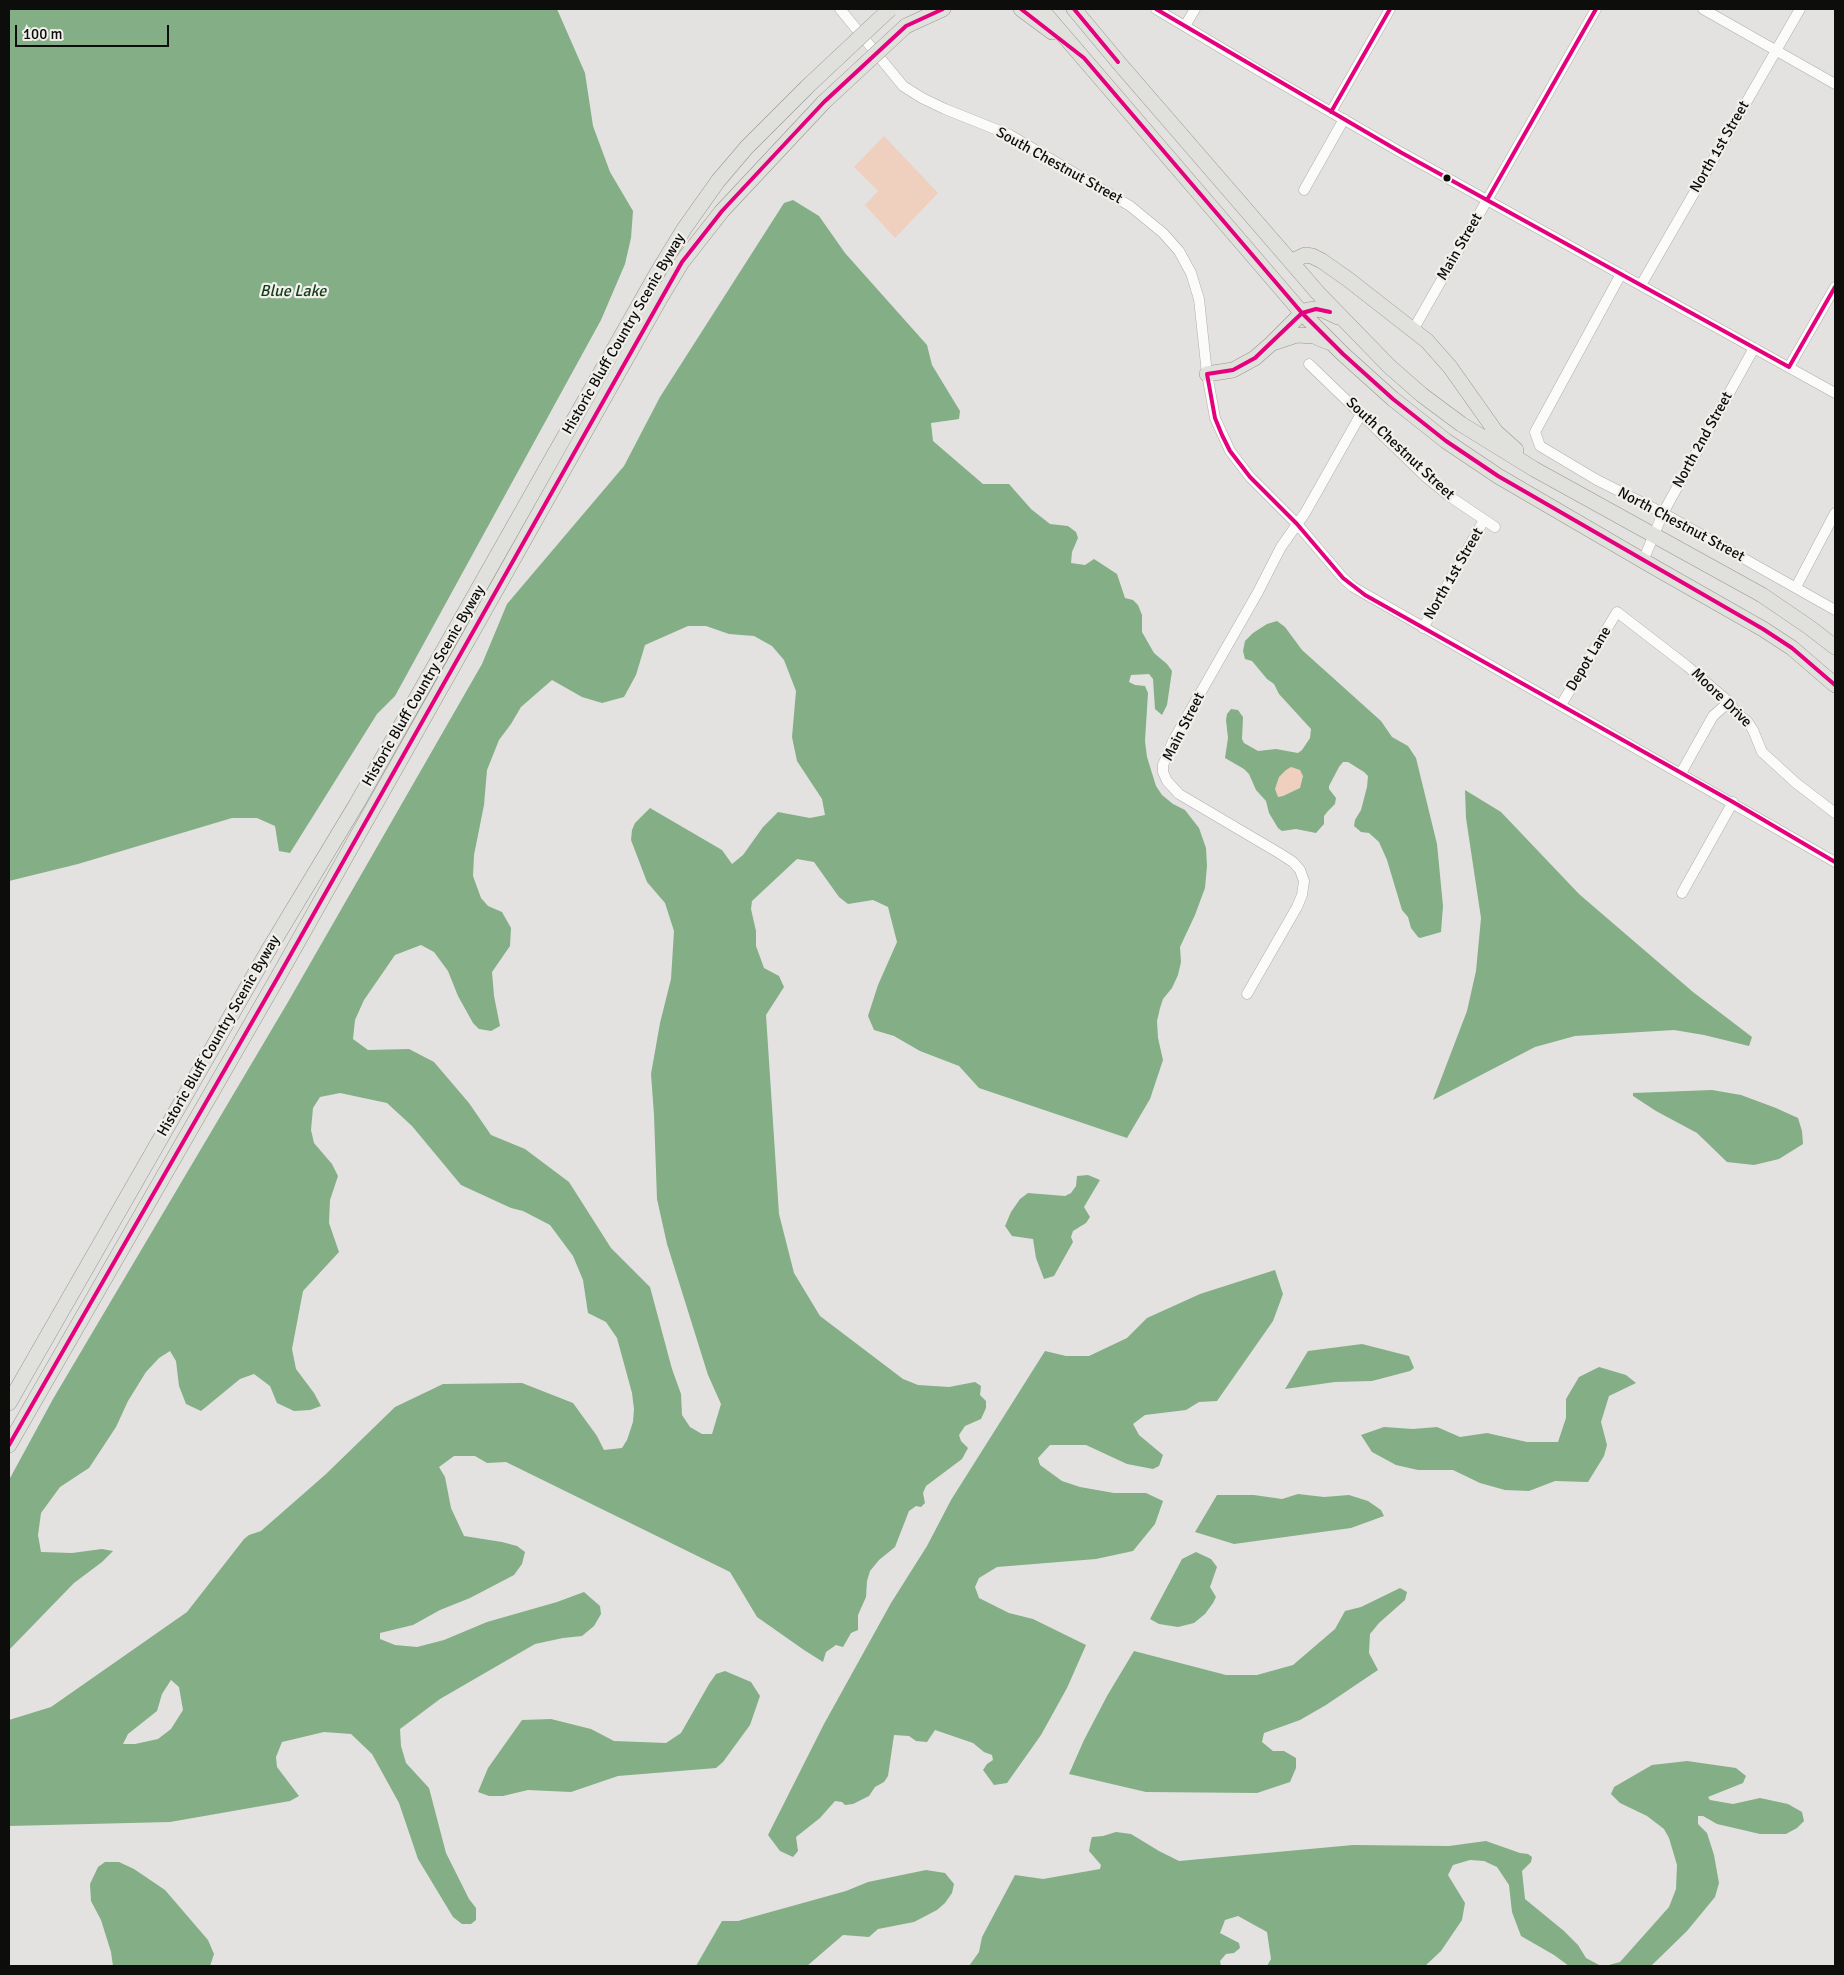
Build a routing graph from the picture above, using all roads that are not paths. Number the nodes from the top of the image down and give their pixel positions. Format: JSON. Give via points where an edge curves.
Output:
{"nodes":[{"id":1,"x":840,"y":9,"type":"edge"},
{"id":2,"x":890,"y":9,"type":"edge"},
{"id":3,"x":925,"y":9,"type":"edge"},
{"id":4,"x":944,"y":9,"type":"edge"},
{"id":5,"x":1021,"y":9,"type":"edge"},
{"id":6,"x":1040,"y":9,"type":"edge"},
{"id":7,"x":1074,"y":9,"type":"edge"},
{"id":8,"x":1156,"y":9,"type":"edge"},
{"id":9,"x":1195,"y":9,"type":"edge"},
{"id":10,"x":1390,"y":9,"type":"edge"},
{"id":11,"x":1596,"y":9,"type":"edge"},
{"id":12,"x":1703,"y":9,"type":"edge"},
{"id":13,"x":1800,"y":9,"type":"edge"},
{"id":14,"x":906,"y":26,"type":"junction"},
{"id":15,"x":1185,"y":26,"type":"junction"},
{"id":16,"x":1776,"y":50,"type":"junction"},
{"id":17,"x":1084,"y":58,"type":"junction"},
{"id":18,"x":1835,"y":84,"type":"edge"},
{"id":19,"x":1331,"y":112,"type":"junction"},
{"id":20,"x":1344,"y":119,"type":"junction"},
{"id":21,"x":1304,"y":190,"type":"dead end"},
{"id":22,"x":1487,"y":200,"type":"junction"},
{"id":23,"x":1292,"y":261,"type":"junction"},
{"id":24,"x":1621,"y":274,"type":"junction"},
{"id":25,"x":1641,"y":285,"type":"junction"},
{"id":26,"x":1835,"y":286,"type":"edge"},
{"id":27,"x":1302,"y":313,"type":"junction"},
{"id":28,"x":1348,"y":324,"type":"junction"},
{"id":29,"x":1413,"y":330,"type":"junction"},
{"id":30,"x":1272,"y":343,"type":"junction"},
{"id":31,"x":1333,"y":344,"type":"junction"},
{"id":32,"x":1754,"y":348,"type":"junction"},
{"id":33,"x":1309,"y":364,"type":"dead end"},
{"id":34,"x":1789,"y":367,"type":"junction"},
{"id":35,"x":1207,"y":374,"type":"junction"},
{"id":36,"x":1835,"y":393,"type":"edge"},
{"id":37,"x":1361,"y":414,"type":"junction"},
{"id":38,"x":1568,"y":488,"type":"junction"},
{"id":39,"x":1663,"y":513,"type":"junction"},
{"id":40,"x":1835,"y":514,"type":"edge"},
{"id":41,"x":1484,"y":520,"type":"junction"},
{"id":42,"x":1297,"y":524,"type":"junction"},
{"id":43,"x":1496,"y":527,"type":"dead end"},
{"id":44,"x":1654,"y":537,"type":"junction"},
{"id":45,"x":1643,"y":561,"type":"junction"},
{"id":46,"x":1796,"y":587,"type":"junction"},
{"id":47,"x":1835,"y":610,"type":"edge"},
{"id":48,"x":1617,"y":612,"type":"joint"},
{"id":49,"x":1423,"y":628,"type":"junction"},
{"id":50,"x":1835,"y":647,"type":"edge"},
{"id":51,"x":1835,"y":684,"type":"edge"},
{"id":52,"x":1729,"y":702,"type":"junction"},
{"id":53,"x":1560,"y":705,"type":"junction"},
{"id":54,"x":1681,"y":773,"type":"junction"},
{"id":55,"x":1733,"y":802,"type":"junction"},
{"id":56,"x":1835,"y":813,"type":"edge"},
{"id":57,"x":1835,"y":862,"type":"edge"},
{"id":58,"x":1682,"y":893,"type":"dead end"},
{"id":59,"x":1247,"y":994,"type":"dead end"},
{"id":60,"x":9,"y":1403,"type":"edge"},
{"id":61,"x":9,"y":1445,"type":"edge"}],
"edges":[{"from":1,"to":35,"type":"street","name":"South Chestnut Street","via":[[903,86],[944,109],[1010,135],[1130,206],[1163,233],[1179,251],[1194,282],[1199,299]]},
{"from":2,"to":60,"type":"main road","name":"Historic Bluff Country Scenic Byway","bridge":true,"via":[[747,147],[718,181],[684,230]]},
{"from":3,"to":14,"type":"main road","name":"Historic Bluff Country Scenic Byway"},
{"from":4,"to":14,"type":"main road"},
{"from":5,"to":17,"type":"main road"},
{"from":6,"to":17,"type":"main road"},
{"from":7,"to":23,"type":"main road"},
{"from":8,"to":15,"type":"street"},
{"from":9,"to":15,"type":"street"},
{"from":10,"to":19,"type":"street"},
{"from":11,"to":22,"type":"street","name":"Main Street"},
{"from":12,"to":16,"type":"street"},
{"from":13,"to":16,"type":"street","name":"North 1st Street"},
{"from":14,"to":61,"type":"main road","name":"Historic Bluff Country Scenic Byway","bridge":true,"via":[[824,102],[722,212],[682,262]]},
{"from":15,"to":19,"type":"street"},
{"from":16,"to":18,"type":"street"},
{"from":16,"to":25,"type":"street","name":"North 1st Street"},
{"from":17,"to":27,"type":"main road"},
{"from":19,"to":20,"type":"street"},
{"from":20,"to":21,"type":"street"},
{"from":20,"to":22,"type":"street"},
{"from":22,"to":24,"type":"street"},
{"from":22,"to":29,"type":"street","name":"Main Street"},
{"from":23,"to":28,"type":"main road"},
{"from":23,"to":29,"type":"main road","via":[[1305,255],[1322,261]]},
{"from":24,"to":25,"type":"street"},
{"from":24,"to":39,"type":"street","name":"North Chestnut Street","via":[[1535,432],[1540,446],[1597,480]]},
{"from":25,"to":32,"type":"street"},
{"from":26,"to":34,"type":"street"},
{"from":27,"to":28,"type":"main road","via":[[1323,310]]},
{"from":27,"to":30,"type":"main road"},
{"from":27,"to":31,"type":"main road"},
{"from":28,"to":38,"type":"main road","via":[[1390,367],[1435,405],[1486,440]]},
{"from":29,"to":38,"type":"main road","via":[[1440,355],[1496,432]]},
{"from":30,"to":31,"type":"main road","via":[[1305,335]]},
{"from":30,"to":35,"type":"main road","via":[[1255,358],[1233,370]]},
{"from":31,"to":45,"type":"main road","via":[[1393,399],[1454,446],[1498,476]]},
{"from":32,"to":34,"type":"street"},
{"from":32,"to":39,"type":"street","name":"North 2nd Street"},
{"from":33,"to":37,"type":"street","name":"South Chestnut Street"},
{"from":34,"to":36,"type":"street"},
{"from":35,"to":42,"type":"street","name":"South Chestnut Street","via":[[1215,418],[1230,451],[1250,477]]},
{"from":37,"to":41,"type":"street","name":"South Chestnut Street","via":[[1434,484]]},
{"from":37,"to":42,"type":"street","name":"Main Street"},
{"from":38,"to":44,"type":"main road"},
{"from":39,"to":44,"type":"street","name":"North 2nd Street"},
{"from":39,"to":46,"type":"street","name":"North Chestnut Street"},
{"from":40,"to":46,"type":"street"},
{"from":41,"to":43,"type":"street","name":"South Chestnut Street"},
{"from":41,"to":49,"type":"street","name":"North 1st Street"},
{"from":42,"to":49,"type":"street","name":"South Chestnut Street","via":[[1342,578]]},
{"from":42,"to":59,"type":"street","name":"Main Street","via":[[1173,741],[1163,765],[1167,781],[1179,794],[1293,862],[1300,870],[1304,881],[1297,907]]},
{"from":44,"to":45,"type":"street","name":"North 2nd Street"},
{"from":44,"to":50,"type":"main road","via":[[1762,595]]},
{"from":45,"to":51,"type":"main road","via":[[1763,628]]},
{"from":46,"to":47,"type":"street","name":"North Chestnut Street"},
{"from":48,"to":52,"type":"street","name":"Moore Drive"},
{"from":48,"to":53,"type":"street","name":"Depot Lane"},
{"from":49,"to":53,"type":"street","name":"South Chestnut Street"},
{"from":52,"to":54,"type":"street","via":[[1713,716]]},
{"from":52,"to":56,"type":"street","name":"Moore Drive","via":[[1747,720],[1762,752]]},
{"from":53,"to":54,"type":"street","name":"South Chestnut Street"},
{"from":54,"to":55,"type":"street","name":"South Chestnut Street"},
{"from":55,"to":57,"type":"street","name":"South Chestnut Street"},
{"from":55,"to":58,"type":"street"}]}
